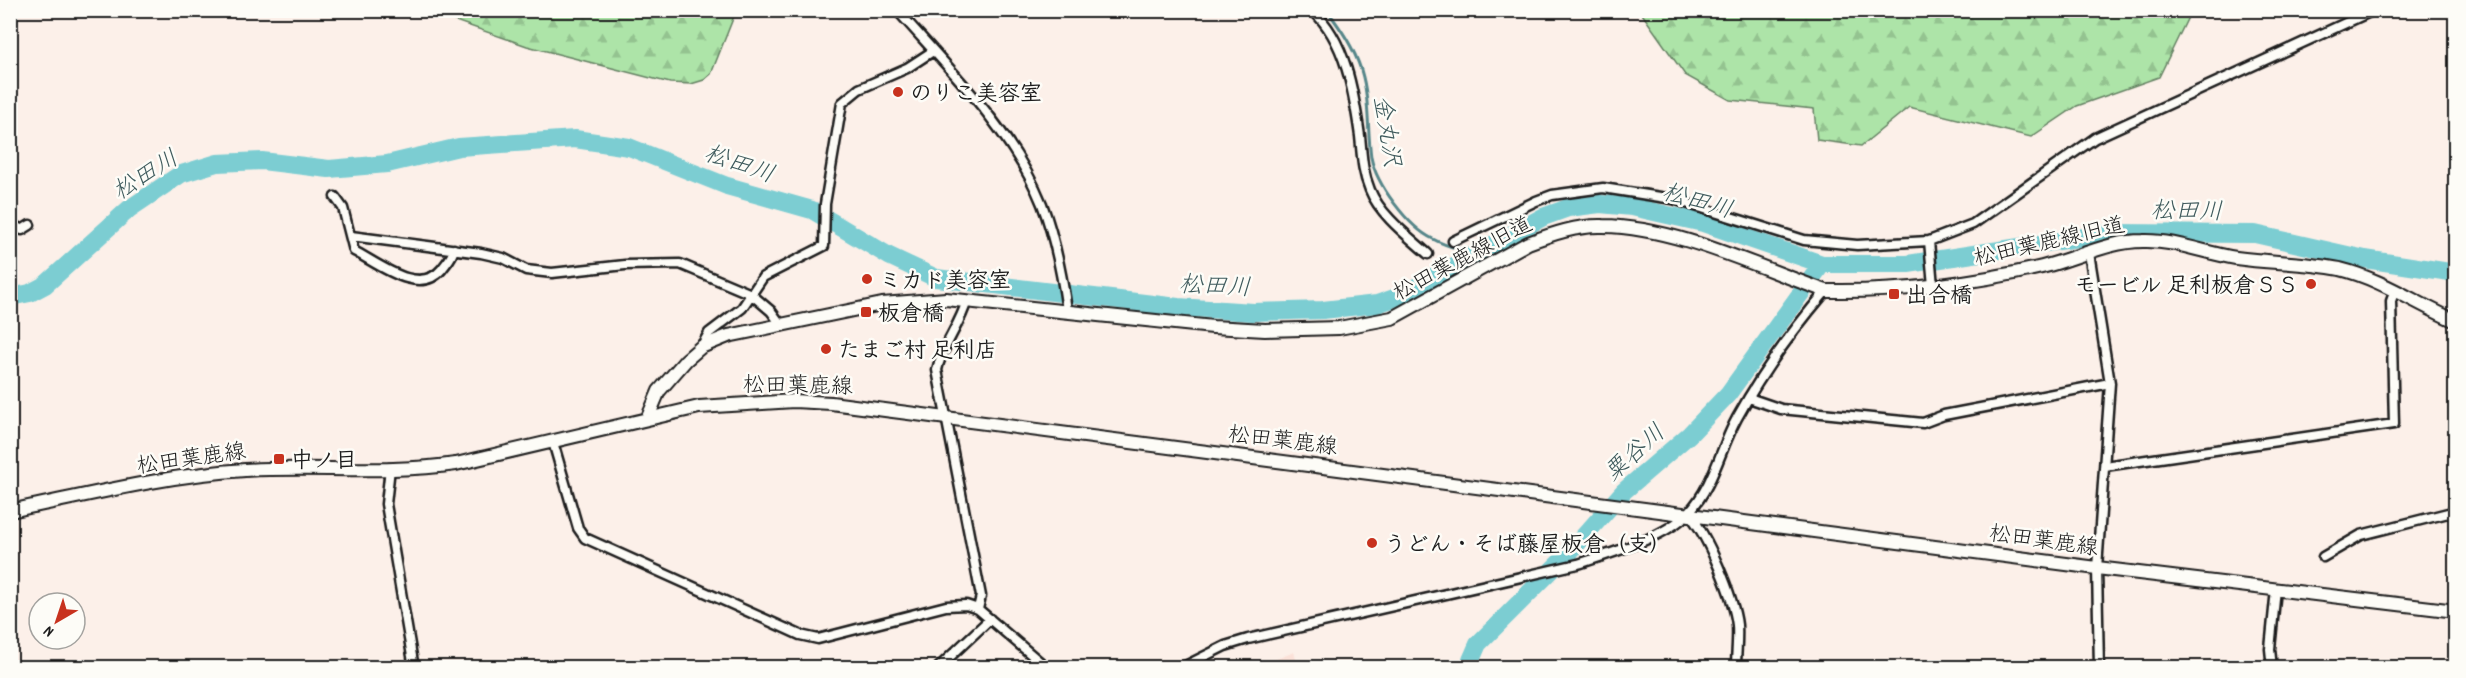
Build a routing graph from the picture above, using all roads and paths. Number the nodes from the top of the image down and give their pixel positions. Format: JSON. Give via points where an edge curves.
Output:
{"nodes":[{"id":1,"x":897,"y":10,"type":"edge"},
{"id":2,"x":1312,"y":10,"type":"edge"},
{"id":3,"x":2374,"y":10,"type":"edge"},
{"id":4,"x":933,"y":51,"type":"junction"},
{"id":5,"x":335,"y":197,"type":"dead end"},
{"id":6,"x":10,"y":223,"type":"edge"},
{"id":7,"x":30,"y":225,"type":"dead end"},
{"id":8,"x":351,"y":236,"type":"junction"},
{"id":9,"x":1453,"y":241,"type":"dead end"},
{"id":10,"x":1929,"y":245,"type":"junction"},
{"id":11,"x":454,"y":249,"type":"junction"},
{"id":12,"x":1428,"y":254,"type":"dead end"},
{"id":13,"x":2089,"y":254,"type":"junction"},
{"id":14,"x":1933,"y":282,"type":"junction"},
{"id":15,"x":1823,"y":290,"type":"junction"},
{"id":16,"x":2395,"y":290,"type":"junction"},
{"id":17,"x":751,"y":294,"type":"junction"},
{"id":18,"x":967,"y":300,"type":"junction"},
{"id":19,"x":1067,"y":310,"type":"junction"},
{"id":20,"x":2456,"y":321,"type":"edge"},
{"id":21,"x":782,"y":326,"type":"junction"},
{"id":22,"x":701,"y":347,"type":"junction"},
{"id":23,"x":2110,"y":383,"type":"junction"},
{"id":24,"x":1749,"y":398,"type":"junction"},
{"id":25,"x":648,"y":417,"type":"junction"},
{"id":26,"x":946,"y":417,"type":"junction"},
{"id":27,"x":553,"y":442,"type":"junction"},
{"id":28,"x":2105,"y":466,"type":"junction"},
{"id":29,"x":390,"y":468,"type":"junction"},
{"id":30,"x":10,"y":511,"type":"edge"},
{"id":31,"x":2456,"y":511,"type":"edge"},
{"id":32,"x":1689,"y":513,"type":"junction"},
{"id":33,"x":2323,"y":557,"type":"dead end"},
{"id":34,"x":2097,"y":568,"type":"junction"},
{"id":35,"x":2276,"y":589,"type":"junction"},
{"id":36,"x":978,"y":609,"type":"junction"},
{"id":37,"x":2456,"y":611,"type":"edge"},
{"id":38,"x":990,"y":619,"type":"junction"},
{"id":39,"x":414,"y":668,"type":"edge"},
{"id":40,"x":938,"y":668,"type":"edge"},
{"id":41,"x":1047,"y":668,"type":"edge"},
{"id":42,"x":1181,"y":668,"type":"edge"},
{"id":43,"x":1736,"y":668,"type":"edge"},
{"id":44,"x":2099,"y":668,"type":"edge"},
{"id":45,"x":2271,"y":668,"type":"edge"}],
"edges":[{"from":1,"to":4,"type":"street"},
{"from":2,"to":12,"type":"street","via":[[1330,31],[1346,69],[1361,161],[1371,192]]},
{"from":3,"to":10,"type":"street","via":[[2095,138],[1973,224]]},
{"from":4,"to":17,"type":"street","via":[[859,89],[842,103],[825,204],[824,246],[770,273]]},
{"from":4,"to":19,"type":"street","via":[[993,123],[1028,176],[1049,227]]},
{"from":5,"to":8,"type":"street","via":[[343,208]]},
{"from":6,"to":7,"type":"street","via":[[22,230]]},
{"from":8,"to":11,"type":"street"},
{"from":8,"to":11,"type":"street","via":[[354,251],[416,281],[435,277],[453,256]]},
{"from":9,"to":10,"type":"street","via":[[1552,195],[1603,188],[1673,200],[1804,240]]},
{"from":10,"to":14,"type":"street"},
{"from":11,"to":17,"type":"street","via":[[503,258],[526,270],[552,273],[680,264]]},
{"from":13,"to":14,"type":"main road","name":"松田葉鹿線旧道","via":[[2042,267]]},
{"from":13,"to":16,"type":"main road","name":"松田葉鹿線旧道","via":[[2143,241],[2172,244],[2236,258],[2341,270]]},
{"from":13,"to":23,"type":"street"},
{"from":14,"to":15,"type":"main road","name":"松田葉鹿線旧道","via":[[1866,291]]},
{"from":15,"to":19,"type":"main road","name":"松田葉鹿線旧道","via":[[1687,242],[1603,225],[1552,234],[1528,243],[1415,307],[1392,318],[1358,326],[1300,330],[1236,328]]},
{"from":15,"to":24,"type":"street","via":[[1782,344]]},
{"from":16,"to":20,"type":"main road","name":"松田葉鹿線旧道"},
{"from":16,"to":28,"type":"street","via":[[2391,301],[2394,424]]},
{"from":17,"to":21,"type":"street"},
{"from":17,"to":22,"type":"street","via":[[737,314],[709,333]]},
{"from":18,"to":19,"type":"main road","name":"松田葉鹿線旧道"},
{"from":18,"to":21,"type":"main road","name":"松田葉鹿線旧道","via":[[882,304]]},
{"from":18,"to":26,"type":"street","via":[[959,326],[940,353],[937,370]]},
{"from":21,"to":22,"type":"main road","name":"松田葉鹿線旧道","via":[[728,336]]},
{"from":22,"to":25,"type":"main road","name":"松田葉鹿線旧道","via":[[659,391]]},
{"from":23,"to":24,"type":"street","via":[[1944,415],[1923,423],[1781,409]]},
{"from":23,"to":28,"type":"street"},
{"from":24,"to":32,"type":"street","via":[[1710,481]]},
{"from":25,"to":26,"type":"main road","name":"松田葉鹿線","via":[[699,407],[794,401]]},
{"from":25,"to":27,"type":"main road","name":"松田葉鹿線"},
{"from":26,"to":32,"type":"main road","name":"松田葉鹿線"},
{"from":26,"to":36,"type":"street","via":[[981,596]]},
{"from":27,"to":29,"type":"main road","name":"松田葉鹿線","via":[[456,464]]},
{"from":27,"to":36,"type":"street","via":[[578,528],[585,538],[800,635],[818,639],[946,606],[966,604]]},
{"from":28,"to":34,"type":"street"},
{"from":29,"to":30,"type":"main road","name":"松田葉鹿線","via":[[275,468],[210,473]]},
{"from":29,"to":39,"type":"street","via":[[386,504]]},
{"from":31,"to":33,"type":"street","via":[[2361,535]]},
{"from":32,"to":34,"type":"main road","name":"松田葉鹿線"},
{"from":32,"to":42,"type":"street","via":[[1626,549],[1563,568],[1248,639]]},
{"from":32,"to":43,"type":"street","via":[[1700,526],[1734,611]]},
{"from":34,"to":35,"type":"main road","name":"松田葉鹿線"},
{"from":34,"to":44,"type":"street"},
{"from":35,"to":37,"type":"main road","name":"松田葉鹿線"},
{"from":35,"to":45,"type":"street"},
{"from":36,"to":38,"type":"street"},
{"from":38,"to":40,"type":"street"},
{"from":38,"to":41,"type":"street"}]}
